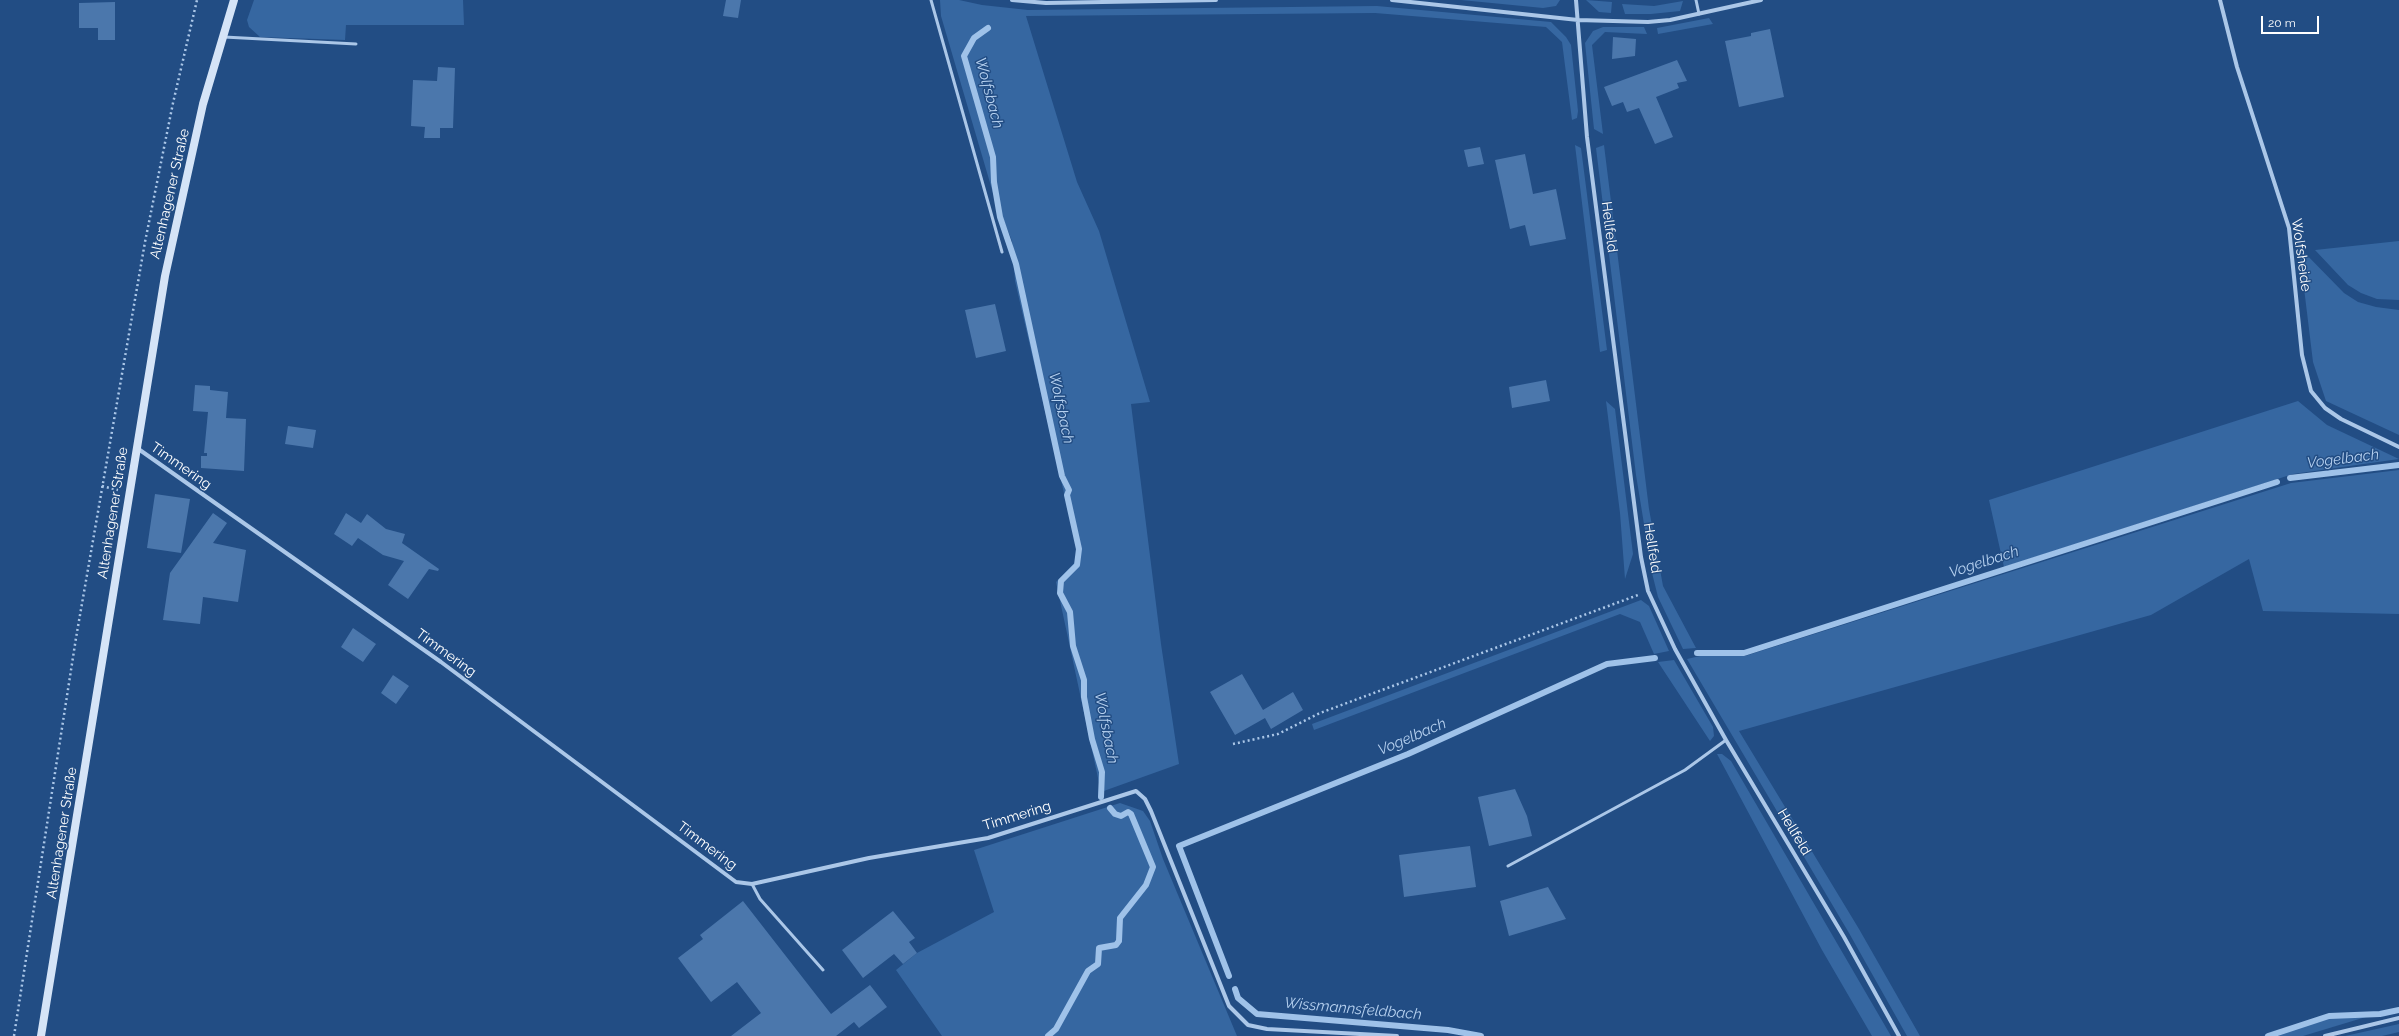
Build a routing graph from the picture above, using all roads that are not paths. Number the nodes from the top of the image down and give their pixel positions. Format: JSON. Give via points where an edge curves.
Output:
{"nodes":[{"id":1,"x":234,"y":0,"type":"edge"},
{"id":2,"x":930,"y":0,"type":"edge"},
{"id":3,"x":1012,"y":0,"type":"edge"},
{"id":4,"x":1216,"y":0,"type":"edge"},
{"id":5,"x":1392,"y":0,"type":"edge"},
{"id":6,"x":1576,"y":0,"type":"edge"},
{"id":7,"x":1696,"y":0,"type":"edge"},
{"id":8,"x":1761,"y":0,"type":"edge"},
{"id":9,"x":2220,"y":0,"type":"edge"},
{"id":10,"x":1699,"y":14,"type":"junction"},
{"id":11,"x":1578,"y":20,"type":"junction"},
{"id":12,"x":222,"y":37,"type":"junction"},
{"id":13,"x":356,"y":44,"type":"dead end"},
{"id":14,"x":1002,"y":252,"type":"dead end"},
{"id":15,"x":2399,"y":447,"type":"edge"},
{"id":16,"x":137,"y":448,"type":"junction"},
{"id":17,"x":1726,"y":740,"type":"junction"},
{"id":18,"x":1508,"y":866,"type":"dead end"},
{"id":19,"x":752,"y":884,"type":"junction"},
{"id":20,"x":823,"y":970,"type":"dead end"},
{"id":21,"x":2399,"y":1018,"type":"edge"},
{"id":22,"x":41,"y":1036,"type":"edge"},
{"id":23,"x":1396,"y":1036,"type":"edge"},
{"id":24,"x":1899,"y":1036,"type":"edge"},
{"id":25,"x":2325,"y":1036,"type":"edge"}],
"edges":[{"from":1,"to":12,"type":"main road","name":"Altenhagener Straße"},
{"from":2,"to":14,"type":"lane"},
{"from":3,"to":4,"type":"street","via":[[1046,3]]},
{"from":5,"to":11,"type":"street"},
{"from":6,"to":11,"type":"street","name":"Hellfeld"},
{"from":7,"to":10,"type":"lane"},
{"from":8,"to":10,"type":"street"},
{"from":9,"to":15,"type":"street","name":"Wolfsheide","via":[[2237,67],[2289,228],[2302,355],[2311,391],[2325,408],[2341,419]]},
{"from":10,"to":11,"type":"street","via":[[1648,22]]},
{"from":11,"to":17,"type":"street","name":"Hellfeld","via":[[1587,138],[1641,557],[1648,591],[1675,649]]},
{"from":12,"to":13,"type":"lane"},
{"from":12,"to":16,"type":"main road","name":"Altenhagener Straße","via":[[165,276]]},
{"from":16,"to":19,"type":"street","name":"Timmering","via":[[441,662],[736,882]]},
{"from":16,"to":22,"type":"main road","name":"Altenhagener Straße"},
{"from":17,"to":18,"type":"lane","via":[[1685,770]]},
{"from":17,"to":24,"type":"street","name":"Hellfeld","via":[[1844,937]]},
{"from":19,"to":20,"type":"lane","via":[[760,899]]},
{"from":19,"to":23,"type":"street","name":"Timmering","via":[[869,858],[988,838],[1136,791],[1145,799],[1151,812],[1229,1006],[1248,1025],[1267,1029]]},
{"from":21,"to":25,"type":"street"}]}
